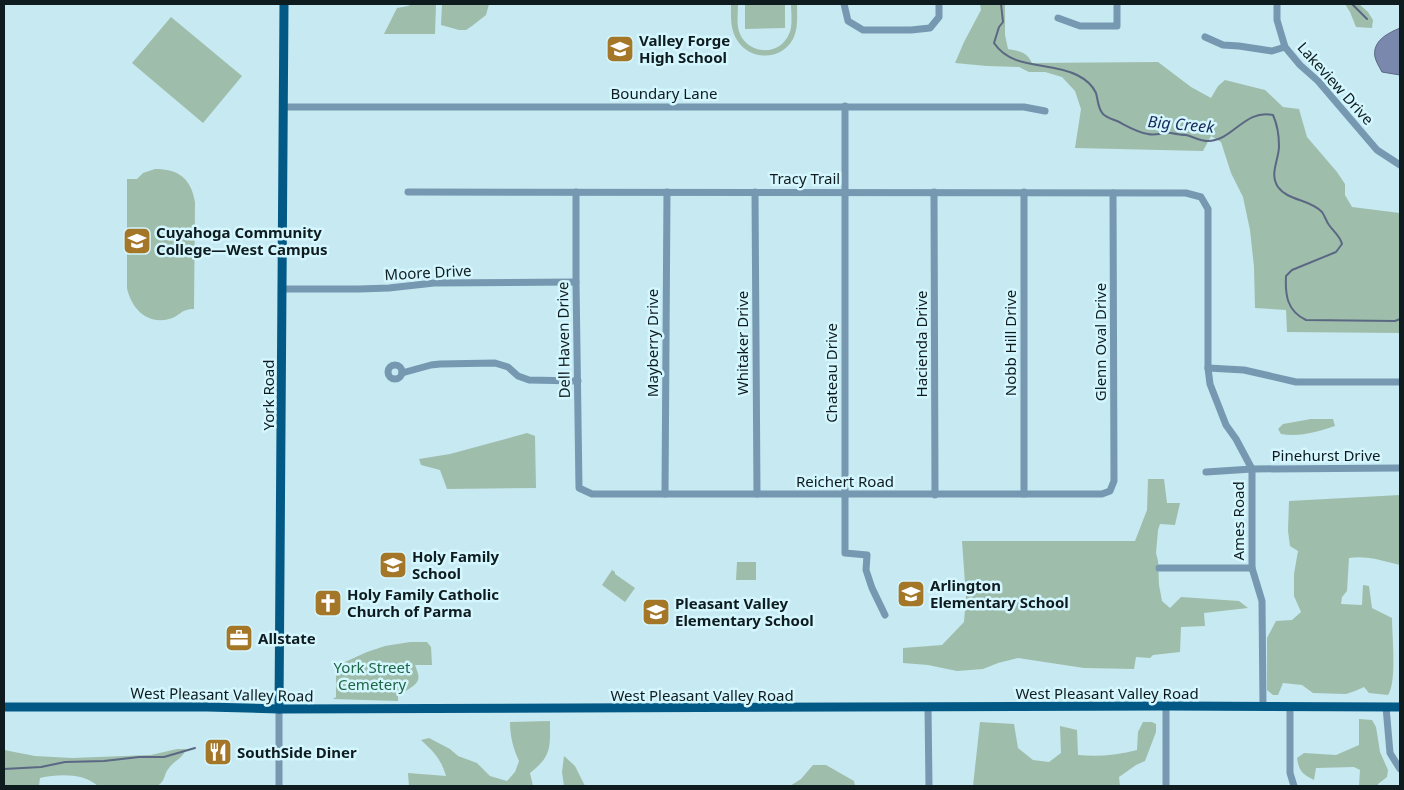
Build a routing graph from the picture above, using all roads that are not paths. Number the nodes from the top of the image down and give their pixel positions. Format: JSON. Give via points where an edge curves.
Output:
{"nodes":[{"id":1,"x":284,"y":4,"type":"edge"},
{"id":2,"x":844,"y":4,"type":"edge"},
{"id":3,"x":939,"y":4,"type":"edge"},
{"id":4,"x":1117,"y":4,"type":"edge"},
{"id":5,"x":1277,"y":4,"type":"edge"},
{"id":6,"x":1058,"y":18,"type":"dead end"},
{"id":7,"x":1205,"y":37,"type":"dead end"},
{"id":8,"x":1285,"y":47,"type":"junction"},
{"id":9,"x":845,"y":106,"type":"junction"},
{"id":10,"x":283,"y":107,"type":"junction"},
{"id":11,"x":1045,"y":111,"type":"dead end"},
{"id":12,"x":1400,"y":165,"type":"edge"},
{"id":13,"x":408,"y":192,"type":"dead end"},
{"id":14,"x":576,"y":192,"type":"junction"},
{"id":15,"x":666,"y":192,"type":"junction"},
{"id":16,"x":755,"y":192,"type":"junction"},
{"id":17,"x":845,"y":192,"type":"junction"},
{"id":18,"x":934,"y":192,"type":"junction"},
{"id":19,"x":1024,"y":192,"type":"junction"},
{"id":20,"x":1113,"y":193,"type":"junction"},
{"id":21,"x":1201,"y":197,"type":"joint"},
{"id":22,"x":576,"y":282,"type":"junction"},
{"id":23,"x":282,"y":289,"type":"junction"},
{"id":24,"x":1208,"y":368,"type":"junction"},
{"id":25,"x":402,"y":373,"type":"dead end"},
{"id":26,"x":578,"y":381,"type":"junction"},
{"id":27,"x":1400,"y":382,"type":"edge"},
{"id":28,"x":1400,"y":468,"type":"edge"},
{"id":29,"x":1252,"y":469,"type":"junction"},
{"id":30,"x":1206,"y":472,"type":"dead end"},
{"id":31,"x":579,"y":488,"type":"joint"},
{"id":32,"x":1110,"y":490,"type":"joint"},
{"id":33,"x":665,"y":494,"type":"junction"},
{"id":34,"x":757,"y":494,"type":"junction"},
{"id":35,"x":1024,"y":494,"type":"junction"},
{"id":36,"x":845,"y":495,"type":"junction"},
{"id":37,"x":935,"y":495,"type":"junction"},
{"id":38,"x":1159,"y":568,"type":"dead end"},
{"id":39,"x":1252,"y":568,"type":"junction"},
{"id":40,"x":885,"y":615,"type":"dead end"},
{"id":41,"x":4,"y":706,"type":"edge"},
{"id":42,"x":1166,"y":706,"type":"junction"},
{"id":43,"x":1262,"y":706,"type":"junction"},
{"id":44,"x":928,"y":707,"type":"junction"},
{"id":45,"x":1290,"y":707,"type":"junction"},
{"id":46,"x":1386,"y":707,"type":"junction"},
{"id":47,"x":1400,"y":707,"type":"edge"},
{"id":48,"x":279,"y":709,"type":"junction"},
{"id":49,"x":1400,"y":769,"type":"edge"},
{"id":50,"x":279,"y":786,"type":"edge"},
{"id":51,"x":929,"y":786,"type":"edge"},
{"id":52,"x":1166,"y":786,"type":"edge"},
{"id":53,"x":1294,"y":786,"type":"edge"}],
"edges":[{"from":1,"to":10,"type":"main road","name":"York Road"},
{"from":2,"to":3,"type":"street","via":[[848,21],[863,30],[930,28],[939,17]]},
{"from":4,"to":6,"type":"street","via":[[1117,26],[1080,26]]},
{"from":5,"to":8,"type":"street","name":"Lakeview Drive","via":[[1277,20]]},
{"from":7,"to":8,"type":"street","via":[[1223,45],[1272,51]]},
{"from":8,"to":12,"type":"street","name":"Lakeview Drive","via":[[1377,150]]},
{"from":9,"to":10,"type":"street","name":"Boundary Lane"},
{"from":9,"to":11,"type":"street","name":"Boundary Lane","via":[[1024,107]]},
{"from":9,"to":17,"type":"street","name":"Chateau Drive"},
{"from":10,"to":23,"type":"main road","name":"York Road"},
{"from":13,"to":14,"type":"street","name":"Tracy Trail"},
{"from":14,"to":15,"type":"street","name":"Tracy Trail"},
{"from":14,"to":22,"type":"street","name":"Dell Haven Drive"},
{"from":15,"to":16,"type":"street","name":"Tracy Trail"},
{"from":15,"to":33,"type":"street","name":"Mayberry Drive"},
{"from":16,"to":17,"type":"street","name":"Tracy Trail"},
{"from":16,"to":34,"type":"street","name":"Whitaker Drive"},
{"from":17,"to":18,"type":"street","name":"Tracy Trail"},
{"from":17,"to":36,"type":"street","name":"Chateau Drive"},
{"from":18,"to":19,"type":"street","name":"Tracy Trail"},
{"from":18,"to":37,"type":"street","name":"Hacienda Drive"},
{"from":19,"to":20,"type":"street","name":"Tracy Trail"},
{"from":19,"to":35,"type":"street","name":"Nobb Hill Drive"},
{"from":20,"to":21,"type":"street","name":"Tracy Trail","via":[[1186,193]]},
{"from":20,"to":32,"type":"street","name":"Glenn Oval Drive","via":[[1114,481]]},
{"from":21,"to":24,"type":"street","name":"Ames Road","via":[[1208,209]]},
{"from":22,"to":23,"type":"street","name":"Moore Drive"},
{"from":22,"to":26,"type":"street","name":"Dell Haven Drive"},
{"from":23,"to":48,"type":"main road","name":"York Road"},
{"from":24,"to":27,"type":"street","via":[[1244,370],[1296,382]]},
{"from":24,"to":29,"type":"street","name":"Ames Road","via":[[1210,384],[1226,425]]},
{"from":25,"to":26,"type":"street","via":[[440,364],[495,363],[529,380]]},
{"from":26,"to":31,"type":"street","name":"Dell Haven Drive"},
{"from":28,"to":29,"type":"street","name":"Pinehurst Drive"},
{"from":29,"to":30,"type":"street","name":"Pinehurst Drive"},
{"from":29,"to":39,"type":"street","name":"Ames Road"},
{"from":31,"to":33,"type":"street","name":"Reichert Road","via":[[592,494]]},
{"from":32,"to":35,"type":"street","name":"Reichert Road","via":[[1102,494]]},
{"from":33,"to":34,"type":"street","name":"Reichert Road"},
{"from":34,"to":36,"type":"street","name":"Reichert Road"},
{"from":35,"to":37,"type":"street","name":"Reichert Road"},
{"from":36,"to":37,"type":"street","name":"Reichert Road"},
{"from":36,"to":40,"type":"street","name":"Chateau Drive","via":[[845,553],[866,555],[866,570]]},
{"from":38,"to":39,"type":"street"},
{"from":39,"to":43,"type":"street","name":"Ames Road","via":[[1262,601]]},
{"from":41,"to":48,"type":"main road","name":"West Pleasant Valley Road"},
{"from":42,"to":43,"type":"main road","name":"West Pleasant Valley Road"},
{"from":42,"to":44,"type":"main road","name":"West Pleasant Valley Road"},
{"from":42,"to":52,"type":"street"},
{"from":43,"to":45,"type":"main road","name":"West Pleasant Valley Road"},
{"from":44,"to":48,"type":"main road","name":"West Pleasant Valley Road"},
{"from":44,"to":51,"type":"street"},
{"from":45,"to":46,"type":"main road","name":"West Pleasant Valley Road"},
{"from":45,"to":53,"type":"street","via":[[1290,773]]},
{"from":46,"to":47,"type":"main road","name":"West Pleasant Valley Road"},
{"from":46,"to":49,"type":"street","via":[[1390,753]]},
{"from":48,"to":50,"type":"street","name":"York Road"}]}
